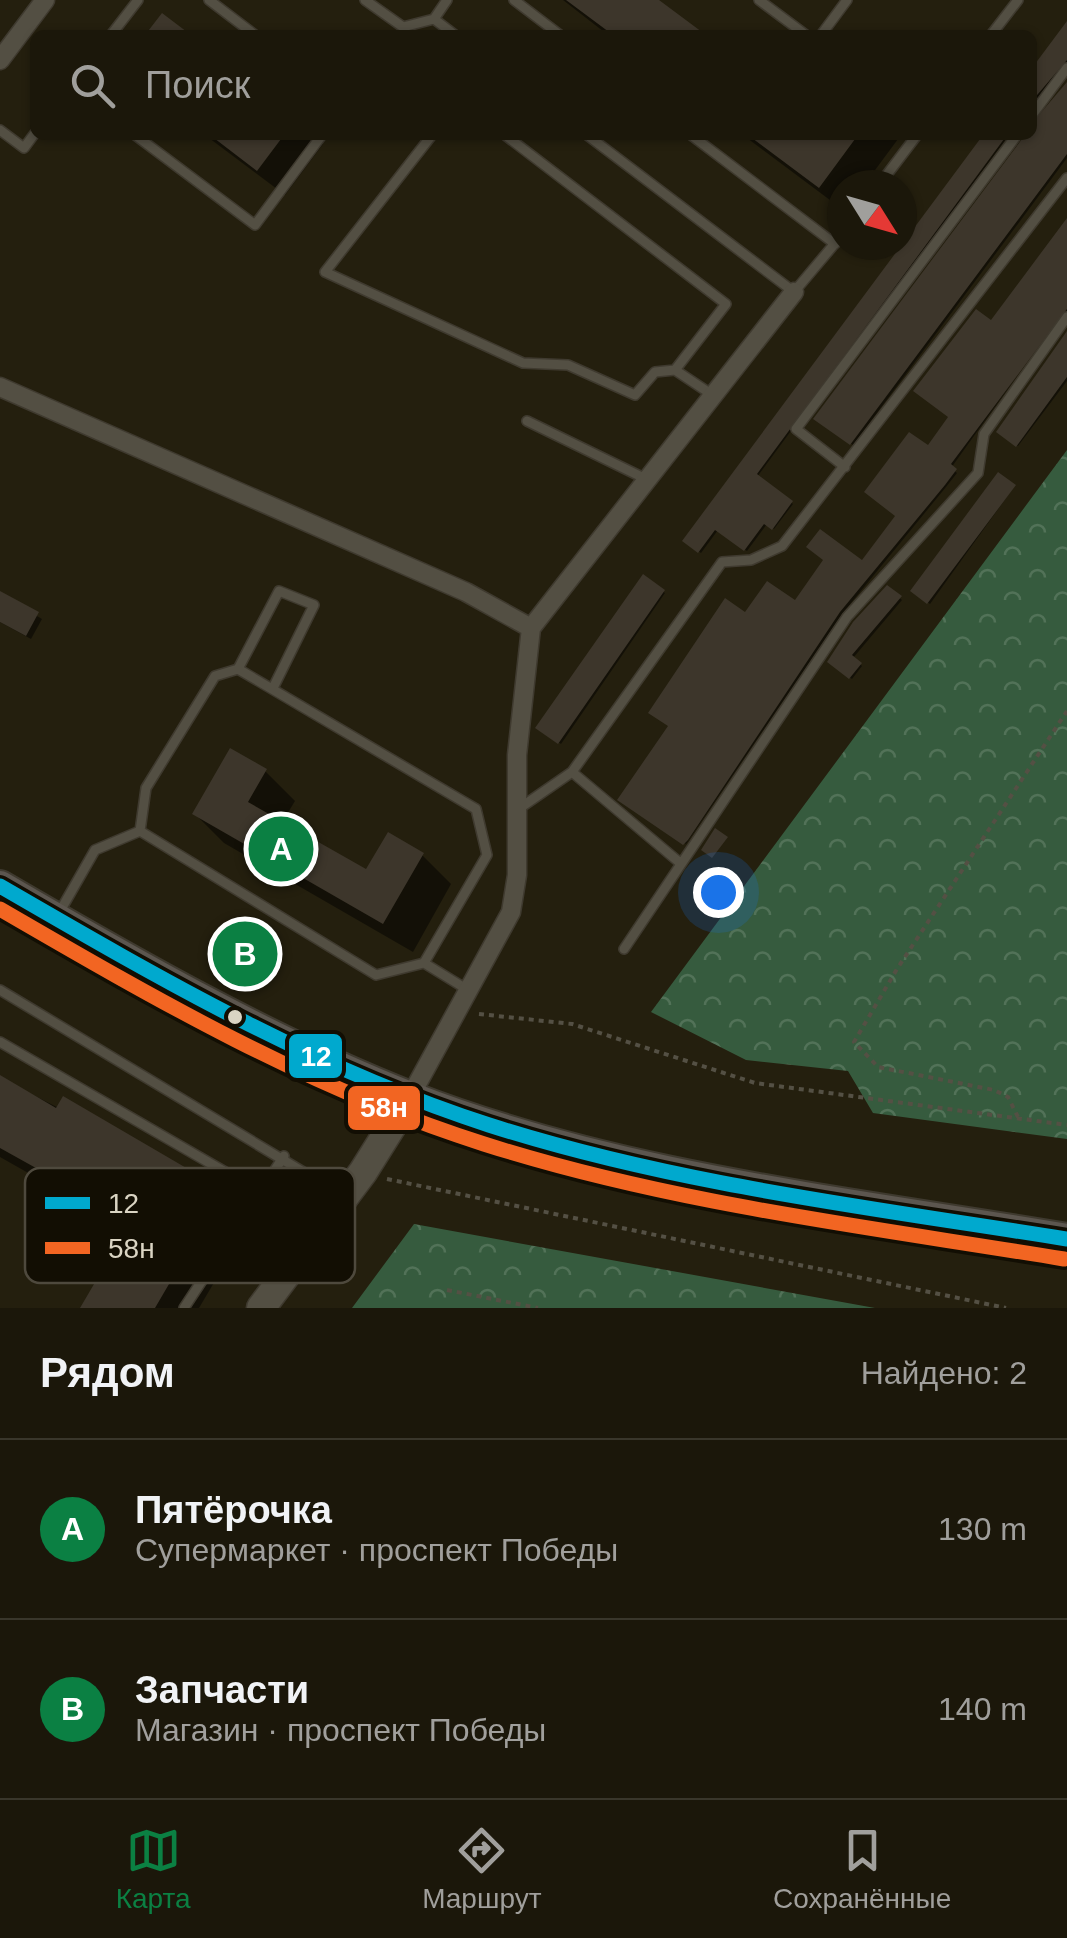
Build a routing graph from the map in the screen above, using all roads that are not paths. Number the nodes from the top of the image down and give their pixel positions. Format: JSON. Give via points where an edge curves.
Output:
{"nodes":[{"id":1,"x":45,"y":0,"type":"edge"},
{"id":2,"x":138,"y":0,"type":"edge"},
{"id":3,"x":209,"y":0,"type":"edge"},
{"id":4,"x":366,"y":0,"type":"edge"},
{"id":5,"x":447,"y":0,"type":"edge"},
{"id":6,"x":514,"y":0,"type":"edge"},
{"id":7,"x":760,"y":0,"type":"edge"},
{"id":8,"x":847,"y":0,"type":"edge"},
{"id":9,"x":1018,"y":0,"type":"edge"},
{"id":10,"x":434,"y":19,"type":"junction"},
{"id":11,"x":114,"y":30,"type":"edge"},
{"id":12,"x":248,"y":30,"type":"edge"},
{"id":13,"x":399,"y":30,"type":"edge"},
{"id":14,"x":403,"y":30,"type":"edge"},
{"id":15,"x":448,"y":30,"type":"edge"},
{"id":16,"x":553,"y":30,"type":"edge"},
{"id":17,"x":799,"y":30,"type":"edge"},
{"id":18,"x":825,"y":30,"type":"edge"},
{"id":19,"x":996,"y":30,"type":"edge"},
{"id":20,"x":0,"y":60,"type":"edge"},
{"id":21,"x":1067,"y":68,"type":"edge"},
{"id":22,"x":1037,"y":108,"type":"edge"},
{"id":23,"x":0,"y":130,"type":"edge"},
{"id":24,"x":30,"y":140,"type":"edge"},
{"id":25,"x":143,"y":140,"type":"edge"},
{"id":26,"x":318,"y":140,"type":"edge"},
{"id":27,"x":428,"y":140,"type":"edge"},
{"id":28,"x":511,"y":140,"type":"edge"},
{"id":29,"x":594,"y":140,"type":"edge"},
{"id":30,"x":698,"y":140,"type":"edge"},
{"id":31,"x":913,"y":140,"type":"edge"},
{"id":32,"x":1013,"y":140,"type":"edge"},
{"id":33,"x":890,"y":170,"type":"edge"},
{"id":34,"x":1067,"y":178,"type":"edge"},
{"id":35,"x":827,"y":238,"type":"edge"},
{"id":36,"x":827,"y":253,"type":"edge"},
{"id":37,"x":794,"y":292,"type":"junction"},
{"id":38,"x":1067,"y":317,"type":"edge"},
{"id":39,"x":675,"y":370,"type":"junction"},
{"id":40,"x":0,"y":387,"type":"edge"},
{"id":41,"x":714,"y":396,"type":"junction"},
{"id":42,"x":528,"y":421,"type":"dead end"},
{"id":43,"x":845,"y":467,"type":"junction"},
{"id":44,"x":648,"y":481,"type":"junction"},
{"id":45,"x":531,"y":628,"type":"junction"},
{"id":46,"x":238,"y":669,"type":"junction"},
{"id":47,"x":274,"y":686,"type":"junction"},
{"id":48,"x":572,"y":772,"type":"junction"},
{"id":49,"x":515,"y":812,"type":"junction"},
{"id":50,"x":140,"y":831,"type":"junction"},
{"id":51,"x":679,"y":862,"type":"junction"},
{"id":52,"x":0,"y":886,"type":"edge"},
{"id":53,"x":56,"y":920,"type":"junction"},
{"id":54,"x":624,"y":949,"type":"dead end"},
{"id":55,"x":424,"y":963,"type":"junction"},
{"id":56,"x":0,"y":990,"type":"edge"},
{"id":57,"x":468,"y":990,"type":"junction"},
{"id":58,"x":0,"y":1042,"type":"edge"},
{"id":59,"x":410,"y":1096,"type":"junction"},
{"id":60,"x":284,"y":1156,"type":"junction"},
{"id":61,"x":218,"y":1168,"type":"edge"},
{"id":62,"x":276,"y":1168,"type":"edge"},
{"id":63,"x":302,"y":1168,"type":"edge"},
{"id":64,"x":355,"y":1182,"type":"edge"},
{"id":65,"x":1067,"y":1239,"type":"edge"},
{"id":66,"x":200,"y":1283,"type":"edge"},
{"id":67,"x":280,"y":1283,"type":"edge"},
{"id":68,"x":184,"y":1308,"type":"edge"},
{"id":69,"x":262,"y":1308,"type":"edge"}],
"edges":[{"from":1,"to":20,"type":"street"},
{"from":2,"to":11,"type":"lane"},
{"from":3,"to":12,"type":"lane"},
{"from":4,"to":13,"type":"lane"},
{"from":5,"to":10,"type":"lane"},
{"from":6,"to":16,"type":"lane"},
{"from":7,"to":17,"type":"lane"},
{"from":8,"to":18,"type":"lane"},
{"from":9,"to":19,"type":"lane"},
{"from":10,"to":14,"type":"lane"},
{"from":10,"to":15,"type":"lane"},
{"from":21,"to":22,"type":"lane"},
{"from":23,"to":24,"type":"lane","via":[[24,148]]},
{"from":25,"to":26,"type":"lane","via":[[255,225]]},
{"from":27,"to":39,"type":"lane","via":[[325,272],[523,363],[568,366],[628,394],[641,392],[655,372]]},
{"from":28,"to":39,"type":"lane","via":[[726,304]]},
{"from":29,"to":37,"type":"lane"},
{"from":30,"to":35,"type":"lane"},
{"from":31,"to":33,"type":"lane"},
{"from":32,"to":43,"type":"lane","via":[[796,430]]},
{"from":34,"to":43,"type":"lane"},
{"from":36,"to":37,"type":"lane"},
{"from":37,"to":41,"type":"street"},
{"from":38,"to":51,"type":"lane","via":[[984,434],[978,472],[847,617]]},
{"from":39,"to":41,"type":"lane"},
{"from":40,"to":45,"type":"street","via":[[478,597]]},
{"from":41,"to":44,"type":"street"},
{"from":42,"to":44,"type":"lane"},
{"from":43,"to":48,"type":"lane","via":[[782,546],[751,560],[722,562]]},
{"from":44,"to":45,"type":"street"},
{"from":45,"to":49,"type":"street"},
{"from":46,"to":47,"type":"lane"},
{"from":46,"to":47,"type":"lane","via":[[279,590],[314,605]]},
{"from":46,"to":50,"type":"lane","via":[[215,676],[146,788]]},
{"from":47,"to":55,"type":"lane","via":[[476,808],[487,855]]},
{"from":48,"to":49,"type":"lane"},
{"from":48,"to":51,"type":"lane"},
{"from":49,"to":57,"type":"street","via":[[511,912]]},
{"from":50,"to":53,"type":"lane","via":[[94,850]]},
{"from":50,"to":55,"type":"lane","via":[[376,975]]},
{"from":51,"to":54,"type":"lane"},
{"from":52,"to":53,"type":"main road"},
{"from":53,"to":59,"type":"main road","via":[[232,1014]]},
{"from":55,"to":57,"type":"lane"},
{"from":56,"to":60,"type":"lane"},
{"from":57,"to":59,"type":"street"},
{"from":58,"to":61,"type":"lane"},
{"from":59,"to":64,"type":"street"},
{"from":59,"to":65,"type":"main road","via":[[684,1173]]},
{"from":60,"to":62,"type":"lane"},
{"from":60,"to":63,"type":"lane"},
{"from":66,"to":68,"type":"lane"},
{"from":67,"to":69,"type":"street"}]}
